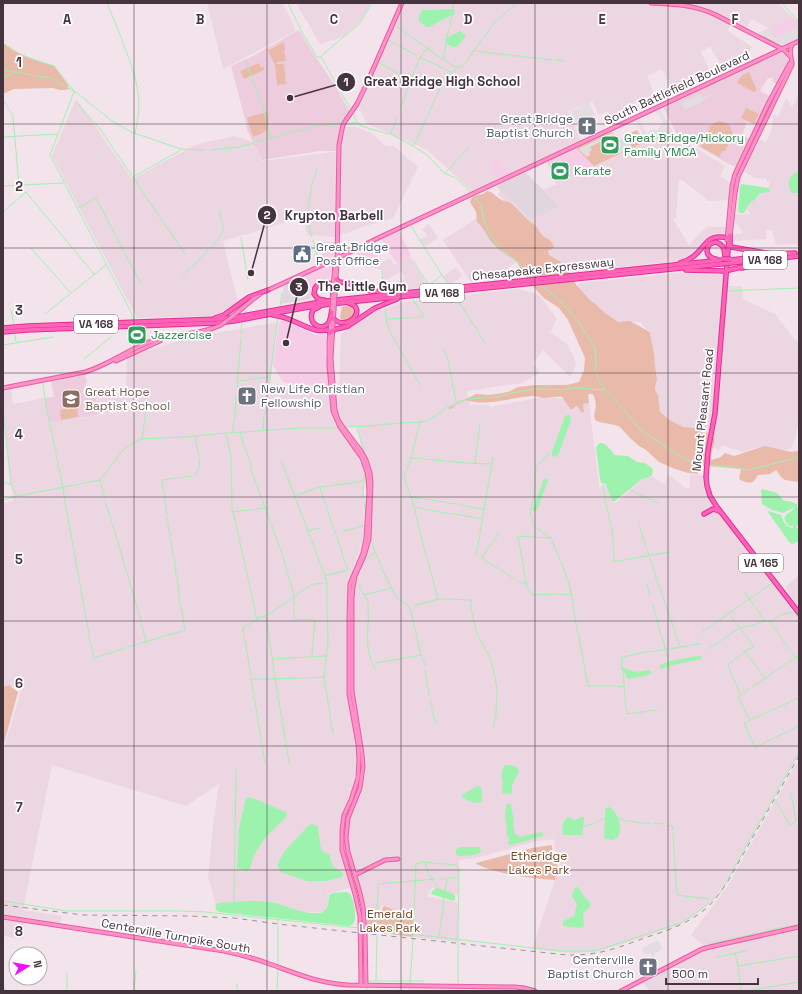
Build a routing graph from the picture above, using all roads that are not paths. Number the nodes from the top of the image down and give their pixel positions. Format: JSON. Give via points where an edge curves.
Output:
{"nodes":[{"id":1,"x":402,"y":3,"type":"edge"},
{"id":2,"x":651,"y":3,"type":"edge"},
{"id":3,"x":799,"y":41,"type":"edge"},
{"id":4,"x":792,"y":44,"type":"junction"},
{"id":5,"x":782,"y":49,"type":"junction"},
{"id":6,"x":791,"y":57,"type":"junction"},
{"id":7,"x":792,"y":62,"type":"junction"},
{"id":8,"x":788,"y":66,"type":"junction"},
{"id":9,"x":783,"y":82,"type":"junction"},
{"id":10,"x":729,"y":237,"type":"junction"},
{"id":11,"x":797,"y":253,"type":"edge"},
{"id":12,"x":799,"y":256,"type":"edge"},
{"id":13,"x":337,"y":258,"type":"junction"},
{"id":14,"x":784,"y":258,"type":"junction"},
{"id":15,"x":731,"y":260,"type":"junction"},
{"id":16,"x":722,"y":262,"type":"junction"},
{"id":17,"x":668,"y":266,"type":"junction"},
{"id":18,"x":742,"y":267,"type":"junction"},
{"id":19,"x":664,"y":270,"type":"junction"},
{"id":20,"x":726,"y":271,"type":"junction"},
{"id":21,"x":336,"y":279,"type":"junction"},
{"id":22,"x":536,"y":281,"type":"junction"},
{"id":23,"x":542,"y":281,"type":"junction"},
{"id":24,"x":726,"y":285,"type":"junction"},
{"id":25,"x":268,"y":290,"type":"junction"},
{"id":26,"x":420,"y":292,"type":"junction"},
{"id":27,"x":334,"y":295,"type":"junction"},
{"id":28,"x":414,"y":296,"type":"junction"},
{"id":29,"x":337,"y":300,"type":"junction"},
{"id":30,"x":346,"y":303,"type":"junction"},
{"id":31,"x":327,"y":305,"type":"junction"},
{"id":32,"x":333,"y":309,"type":"junction"},
{"id":33,"x":264,"y":316,"type":"junction"},
{"id":34,"x":334,"y":318,"type":"junction"},
{"id":35,"x":204,"y":319,"type":"junction"},
{"id":36,"x":722,"y":324,"type":"junction"},
{"id":37,"x":3,"y":328,"type":"edge"},
{"id":38,"x":3,"y":332,"type":"edge"},
{"id":39,"x":331,"y":332,"type":"junction"},
{"id":40,"x":3,"y":388,"type":"edge"},
{"id":41,"x":334,"y":407,"type":"junction"},
{"id":42,"x":710,"y":496,"type":"junction"},
{"id":43,"x":710,"y":509,"type":"dead end"},
{"id":44,"x":704,"y":514,"type":"dead end"},
{"id":45,"x":722,"y":514,"type":"junction"},
{"id":46,"x":799,"y":613,"type":"edge"},
{"id":47,"x":398,"y":859,"type":"dead end"},
{"id":48,"x":353,"y":872,"type":"junction"},
{"id":49,"x":3,"y":917,"type":"edge"},
{"id":50,"x":799,"y":927,"type":"edge"},
{"id":51,"x":701,"y":945,"type":"dead end"},
{"id":52,"x":701,"y":950,"type":"junction"},
{"id":53,"x":360,"y":957,"type":"junction"},
{"id":54,"x":366,"y":957,"type":"junction"},
{"id":55,"x":361,"y":985,"type":"junction"},
{"id":56,"x":366,"y":985,"type":"junction"},
{"id":57,"x":535,"y":991,"type":"edge"},
{"id":58,"x":621,"y":991,"type":"edge"}],
"edges":[{"from":1,"to":13,"type":"main road","via":[[367,83],[340,134]]},
{"from":2,"to":5,"type":"main road","via":[[686,5],[706,10]]},
{"from":3,"to":4,"type":"main road","name":"South Battlefield Boulevard"},
{"from":4,"to":5,"type":"main road","name":"South Battlefield Boulevard"},
{"from":4,"to":6,"type":"main road","via":[[789,50]]},
{"from":5,"to":6,"type":"main road"},
{"from":5,"to":13,"type":"main road","name":"South Battlefield Boulevard"},
{"from":6,"to":7,"type":"main road"},
{"from":7,"to":8,"type":"main road","name":"Mount Pleasant Road","number":"VA 165"},
{"from":7,"to":9,"type":"main road","name":"Mount Pleasant Road","number":"VA 165"},
{"from":8,"to":9,"type":"main road"},
{"from":8,"to":10,"type":"main road","name":"Mount Pleasant Road","number":"VA 165","via":[[735,174],[731,192]]},
{"from":9,"to":10,"type":"main road","name":"Mount Pleasant Road","number":"VA 165","via":[[739,173]]},
{"from":10,"to":11,"type":"highway","via":[[731,247],[772,254]]},
{"from":10,"to":16,"type":"main road","name":"Mount Pleasant Road","number":"VA 165"},
{"from":10,"to":17,"type":"highway","via":[[712,239],[690,259]]},
{"from":10,"to":20,"type":"highway","name":"Mount Pleasant Road","number":"VA 165"},
{"from":11,"to":15,"type":"highway","name":"Chesapeake Expressway","number":"VA 168"},
{"from":12,"to":14,"type":"highway","name":"Chesapeake Expressway","number":"VA 168"},
{"from":13,"to":21,"type":"main road"},
{"from":13,"to":25,"type":"main road","name":"South Battlefield Boulevard"},
{"from":13,"to":27,"type":"main road"},
{"from":14,"to":15,"type":"highway","name":"Chesapeake Expressway","number":"VA 168"},
{"from":14,"to":18,"type":"highway"},
{"from":15,"to":16,"type":"highway","name":"Chesapeake Expressway","number":"VA 168","bridge":true},
{"from":16,"to":16,"type":"highway","via":[[708,256],[707,248],[710,244],[722,244],[725,250]]},
{"from":16,"to":17,"type":"highway","name":"Chesapeake Expressway","number":"VA 168"},
{"from":16,"to":19,"type":"highway","name":"Chesapeake Expressway","number":"VA 168"},
{"from":16,"to":20,"type":"highway","name":"Mount Pleasant Road","number":"VA 165"},
{"from":17,"to":23,"type":"highway","name":"Chesapeake Expressway","number":"VA 168"},
{"from":18,"to":20,"type":"highway"},
{"from":18,"to":24,"type":"highway","via":[[729,272]]},
{"from":19,"to":20,"type":"highway"},
{"from":19,"to":23,"type":"highway","name":"Chesapeake Expressway","number":"VA 168"},
{"from":20,"to":24,"type":"highway","name":"Mount Pleasant Road","number":"VA 165"},
{"from":20,"to":36,"type":"highway","name":"Mount Pleasant Road","number":"VA 165"},
{"from":21,"to":26,"type":"highway","via":[[370,292]]},
{"from":21,"to":27,"type":"main road"},
{"from":22,"to":23,"type":"highway","name":"Chesapeake Expressway","number":"VA 168"},
{"from":22,"to":26,"type":"highway","name":"Chesapeake Expressway","number":"VA 168"},
{"from":22,"to":28,"type":"highway","name":"Chesapeake Expressway","number":"VA 168"},
{"from":24,"to":36,"type":"highway","name":"Mount Pleasant Road","number":"VA 165"},
{"from":25,"to":35,"type":"highway","via":[[249,297],[223,315]]},
{"from":25,"to":40,"type":"main road","name":"South Battlefield Boulevard","bridge":true,"via":[[221,325],[208,330],[176,336],[149,345],[88,373]]},
{"from":26,"to":29,"type":"highway","name":"Chesapeake Expressway","number":"VA 168"},
{"from":27,"to":29,"type":"highway","via":[[328,283],[321,282],[315,288],[314,294],[318,299]]},
{"from":27,"to":32,"type":"main road","bridge":true},
{"from":28,"to":30,"type":"highway","name":"Chesapeake Expressway","number":"VA 168"},
{"from":28,"to":39,"type":"highway","via":[[381,305],[348,326]]},
{"from":29,"to":35,"type":"highway","name":"Chesapeake Expressway","number":"VA 168","via":[[236,317]]},
{"from":30,"to":31,"type":"highway","name":"Chesapeake Expressway","number":"VA 168"},
{"from":30,"to":34,"type":"highway","via":[[356,307],[357,313],[354,318],[343,323]]},
{"from":31,"to":32,"type":"highway","via":[[313,310],[311,320],[314,324],[320,327],[327,325]]},
{"from":31,"to":33,"type":"highway","name":"Chesapeake Expressway","number":"VA 168"},
{"from":32,"to":34,"type":"main road"},
{"from":32,"to":39,"type":"main road"},
{"from":33,"to":38,"type":"highway","name":"Chesapeake Expressway","number":"VA 168","via":[[217,323]]},
{"from":33,"to":39,"type":"highway","via":[[285,317],[312,329]]},
{"from":34,"to":39,"type":"main road"},
{"from":35,"to":37,"type":"highway","name":"Chesapeake Expressway","number":"VA 168"},
{"from":36,"to":42,"type":"highway","name":"Mount Pleasant Road","number":"VA 165","via":[[715,414],[707,460],[706,482]]},
{"from":39,"to":41,"type":"main road"},
{"from":41,"to":48,"type":"main road","via":[[346,434],[364,456],[371,482],[369,538],[356,576],[352,598],[352,692],[363,768],[360,788],[346,830]]},
{"from":41,"to":53,"type":"main road","via":[[338,424],[362,458],[368,479],[366,538],[363,553],[350,584],[349,610],[349,694],[358,744],[358,778],[344,815],[342,834],[342,850],[352,881],[360,921]]},
{"from":42,"to":43,"type":"highway"},
{"from":42,"to":45,"type":"highway","name":"Mount Pleasant Road","number":"VA 165"},
{"from":44,"to":45,"type":"highway","via":[[713,509]]},
{"from":45,"to":46,"type":"highway","name":"Mount Pleasant Road","number":"VA 165"},
{"from":47,"to":48,"type":"main road","via":[[385,860],[357,874]]},
{"from":48,"to":54,"type":"main road","via":[[363,907]]},
{"from":49,"to":55,"type":"main road","name":"Centerville Turnpike South","via":[[224,951],[312,979],[335,984]]},
{"from":50,"to":52,"type":"main road"},
{"from":51,"to":52,"type":"main road"},
{"from":52,"to":58,"type":"main road"},
{"from":53,"to":54,"type":"main road"},
{"from":53,"to":55,"type":"main road"},
{"from":54,"to":56,"type":"main road"},
{"from":55,"to":56,"type":"main road","name":"Centerville Turnpike South"},
{"from":56,"to":57,"type":"main road","name":"Centerville Turnpike South","via":[[518,988]]}]}
